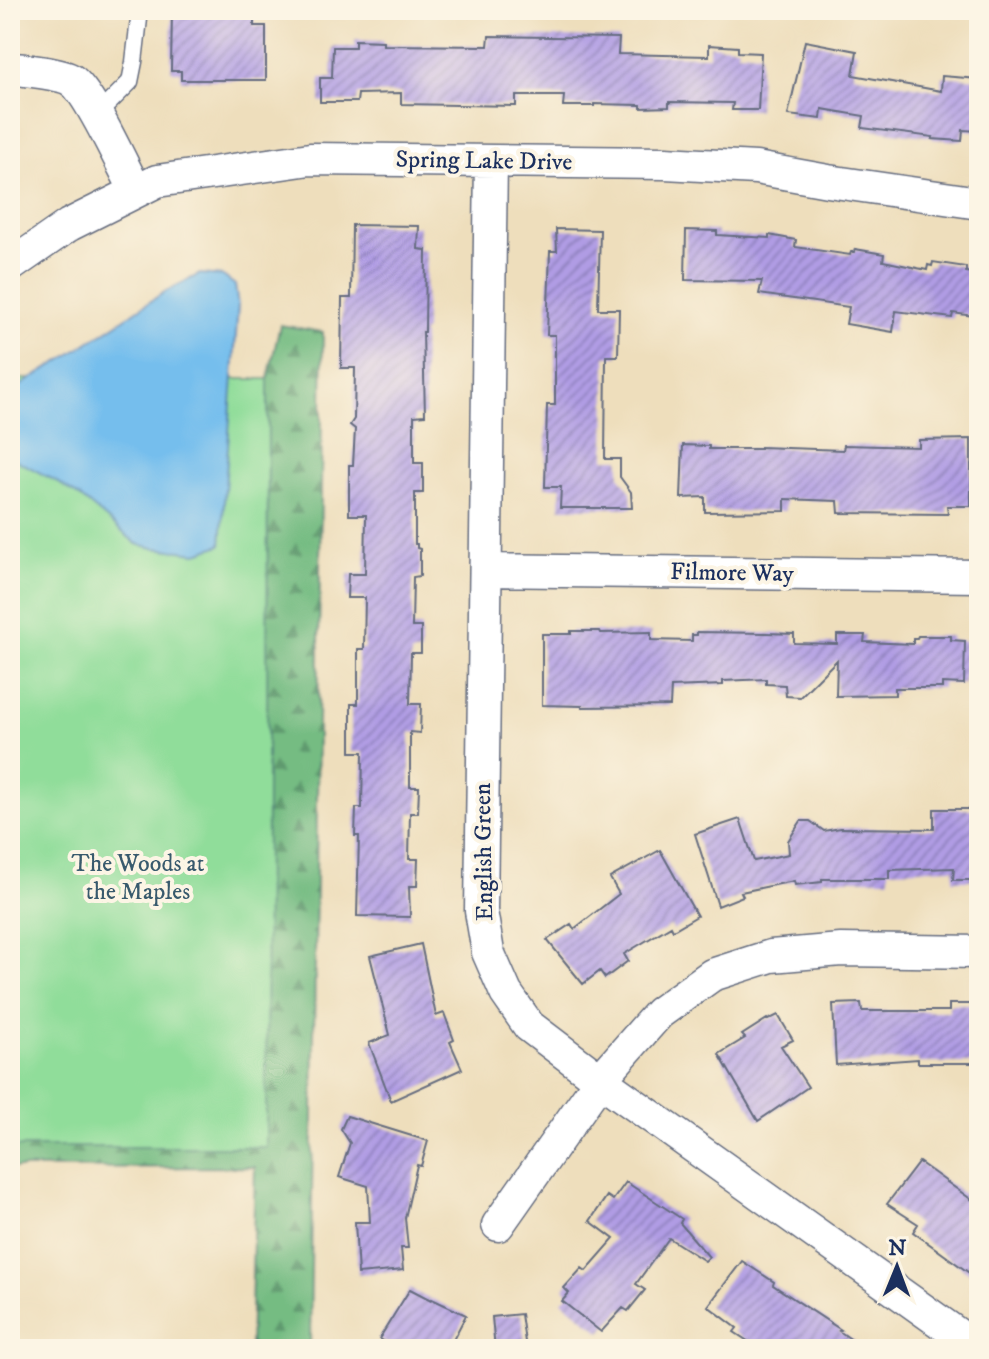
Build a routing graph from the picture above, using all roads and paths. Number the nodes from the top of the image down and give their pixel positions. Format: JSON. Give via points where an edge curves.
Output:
{"nodes":[{"id":1,"x":140,"y":10,"type":"edge"},
{"id":2,"x":10,"y":69,"type":"edge"},
{"id":3,"x":97,"y":115,"type":"junction"},
{"id":4,"x":491,"y":161,"type":"junction"},
{"id":5,"x":136,"y":191,"type":"junction"},
{"id":6,"x":979,"y":203,"type":"edge"},
{"id":7,"x":10,"y":266,"type":"edge"},
{"id":8,"x":486,"y":570,"type":"junction"},
{"id":9,"x":979,"y":576,"type":"edge"},
{"id":10,"x":979,"y":952,"type":"edge"},
{"id":11,"x":600,"y":1080,"type":"junction"},
{"id":12,"x":498,"y":1225,"type":"dead end"},
{"id":13,"x":978,"y":1349,"type":"edge"}],
"edges":[{"from":1,"to":3,"type":"lane","via":[[130,82]]},
{"from":2,"to":3,"type":"street","via":[[71,80]]},
{"from":3,"to":5,"type":"street"},
{"from":4,"to":5,"type":"street","name":"Spring Lake Drive","via":[[310,159],[157,181]]},
{"from":4,"to":6,"type":"street","name":"Spring Lake Drive","via":[[756,168]]},
{"from":4,"to":8,"type":"street","name":"English Green"},
{"from":5,"to":7,"type":"street","name":"Spring Lake Drive","via":[[69,225]]},
{"from":8,"to":9,"type":"street","name":"Filmore Way"},
{"from":8,"to":11,"type":"street","name":"English Green","via":[[481,911],[488,952],[506,993],[529,1026]]},
{"from":10,"to":11,"type":"street","via":[[841,950],[771,956],[712,975],[659,1013]]},
{"from":11,"to":12,"type":"street"},
{"from":11,"to":13,"type":"street","name":"English Green"}]}
